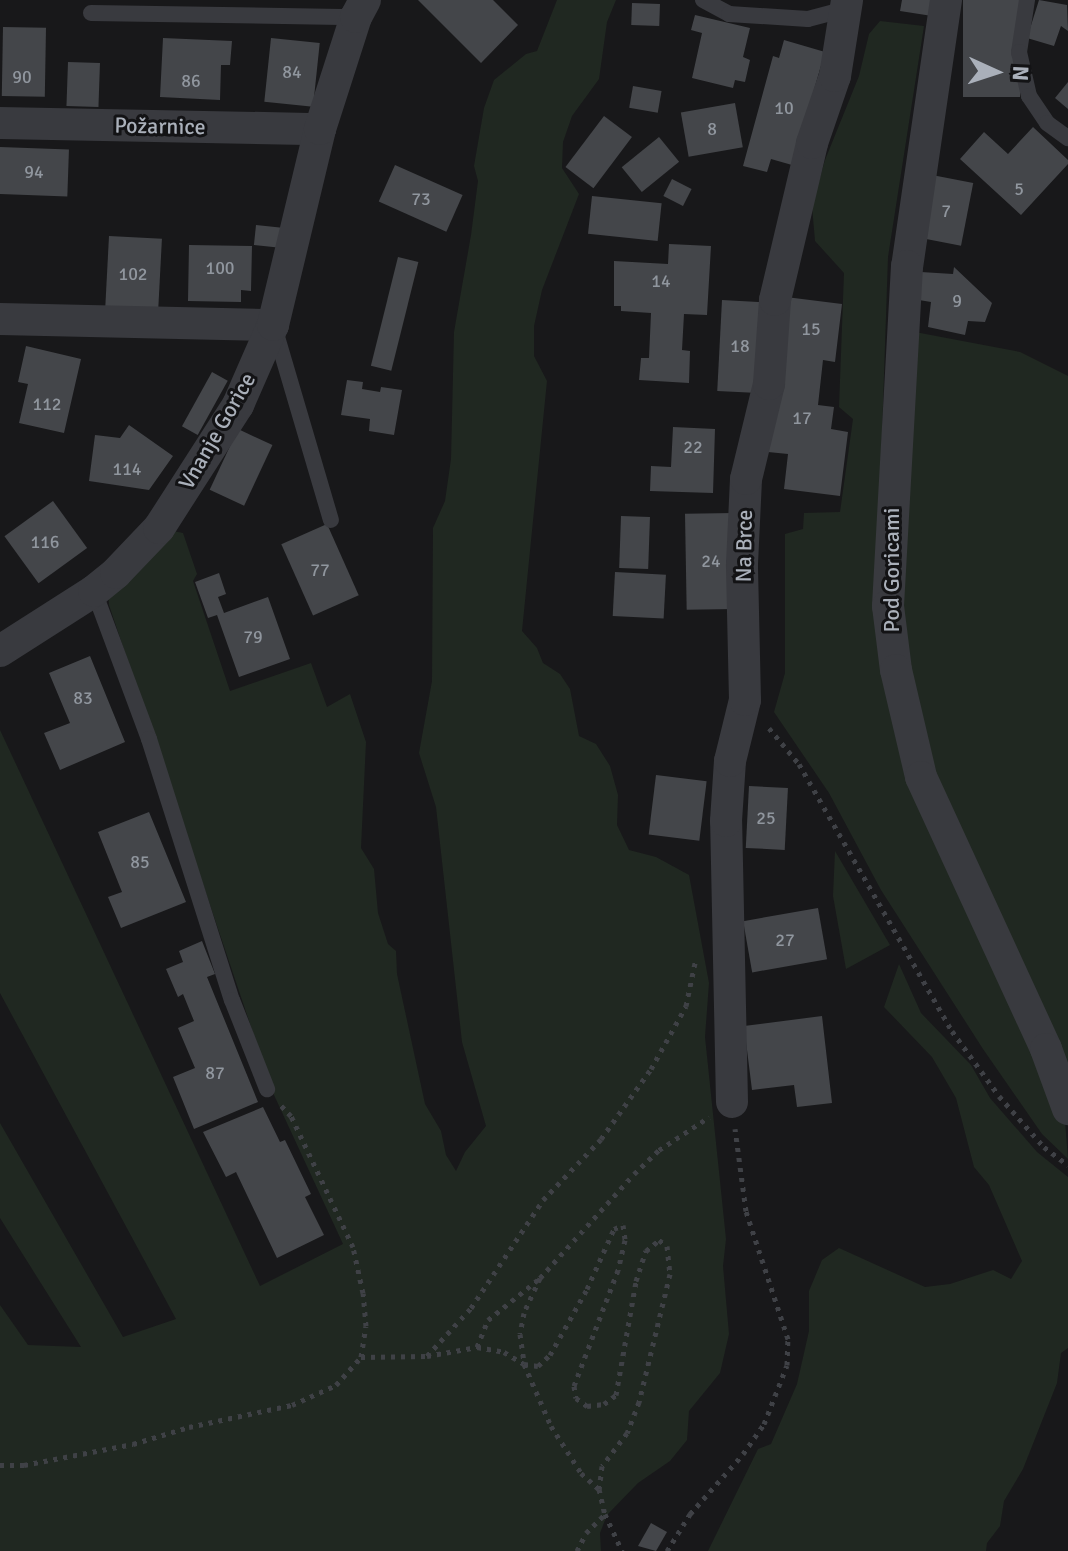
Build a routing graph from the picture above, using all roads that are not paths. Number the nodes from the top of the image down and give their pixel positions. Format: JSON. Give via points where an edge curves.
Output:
{"nodes":[{"id":1,"x":703,"y":0,"type":"edge"},
{"id":2,"x":946,"y":0,"type":"edge"},
{"id":3,"x":1027,"y":0,"type":"edge"},
{"id":4,"x":847,"y":4,"type":"edge"},
{"id":5,"x":360,"y":9,"type":"edge"},
{"id":6,"x":91,"y":13,"type":"dead end"},
{"id":7,"x":0,"y":123,"type":"edge"},
{"id":8,"x":320,"y":129,"type":"junction"},
{"id":9,"x":1068,"y":138,"type":"edge"},
{"id":10,"x":0,"y":319,"type":"edge"},
{"id":11,"x":273,"y":325,"type":"junction"},
{"id":12,"x":331,"y":520,"type":"dead end"},
{"id":13,"x":94,"y":591,"type":"junction"},
{"id":14,"x":0,"y":651,"type":"edge"},
{"id":15,"x":267,"y":1089,"type":"road end"},
{"id":16,"x":732,"y":1102,"type":"road end"},
{"id":17,"x":1068,"y":1109,"type":"edge"}],
"edges":[{"from":1,"to":4,"type":"lane","via":[[729,14],[808,19]]},
{"from":2,"to":17,"type":"street","name":"Pod Goricami","via":[[907,266],[888,606],[896,670],[921,777],[1046,1049]]},
{"from":3,"to":9,"type":"lane","via":[[1019,52],[1029,96],[1047,123]]},
{"from":4,"to":16,"type":"street","name":"Na Brce","via":[[835,76],[812,143],[775,300],[769,384],[746,479],[745,700],[730,761],[726,821]]},
{"from":5,"to":6,"type":"lane"},
{"from":5,"to":8,"type":"street","name":"Vnanje Gorice"},
{"from":7,"to":8,"type":"street","name":"Požarnice"},
{"from":8,"to":11,"type":"street","name":"Vnanje Gorice"},
{"from":10,"to":11,"type":"street"},
{"from":11,"to":12,"type":"lane"},
{"from":11,"to":13,"type":"street","name":"Vnanje Gorice","via":[[238,405],[159,528]]},
{"from":13,"to":14,"type":"street","name":"Vnanje Gorice"},
{"from":13,"to":15,"type":"lane"}]}
